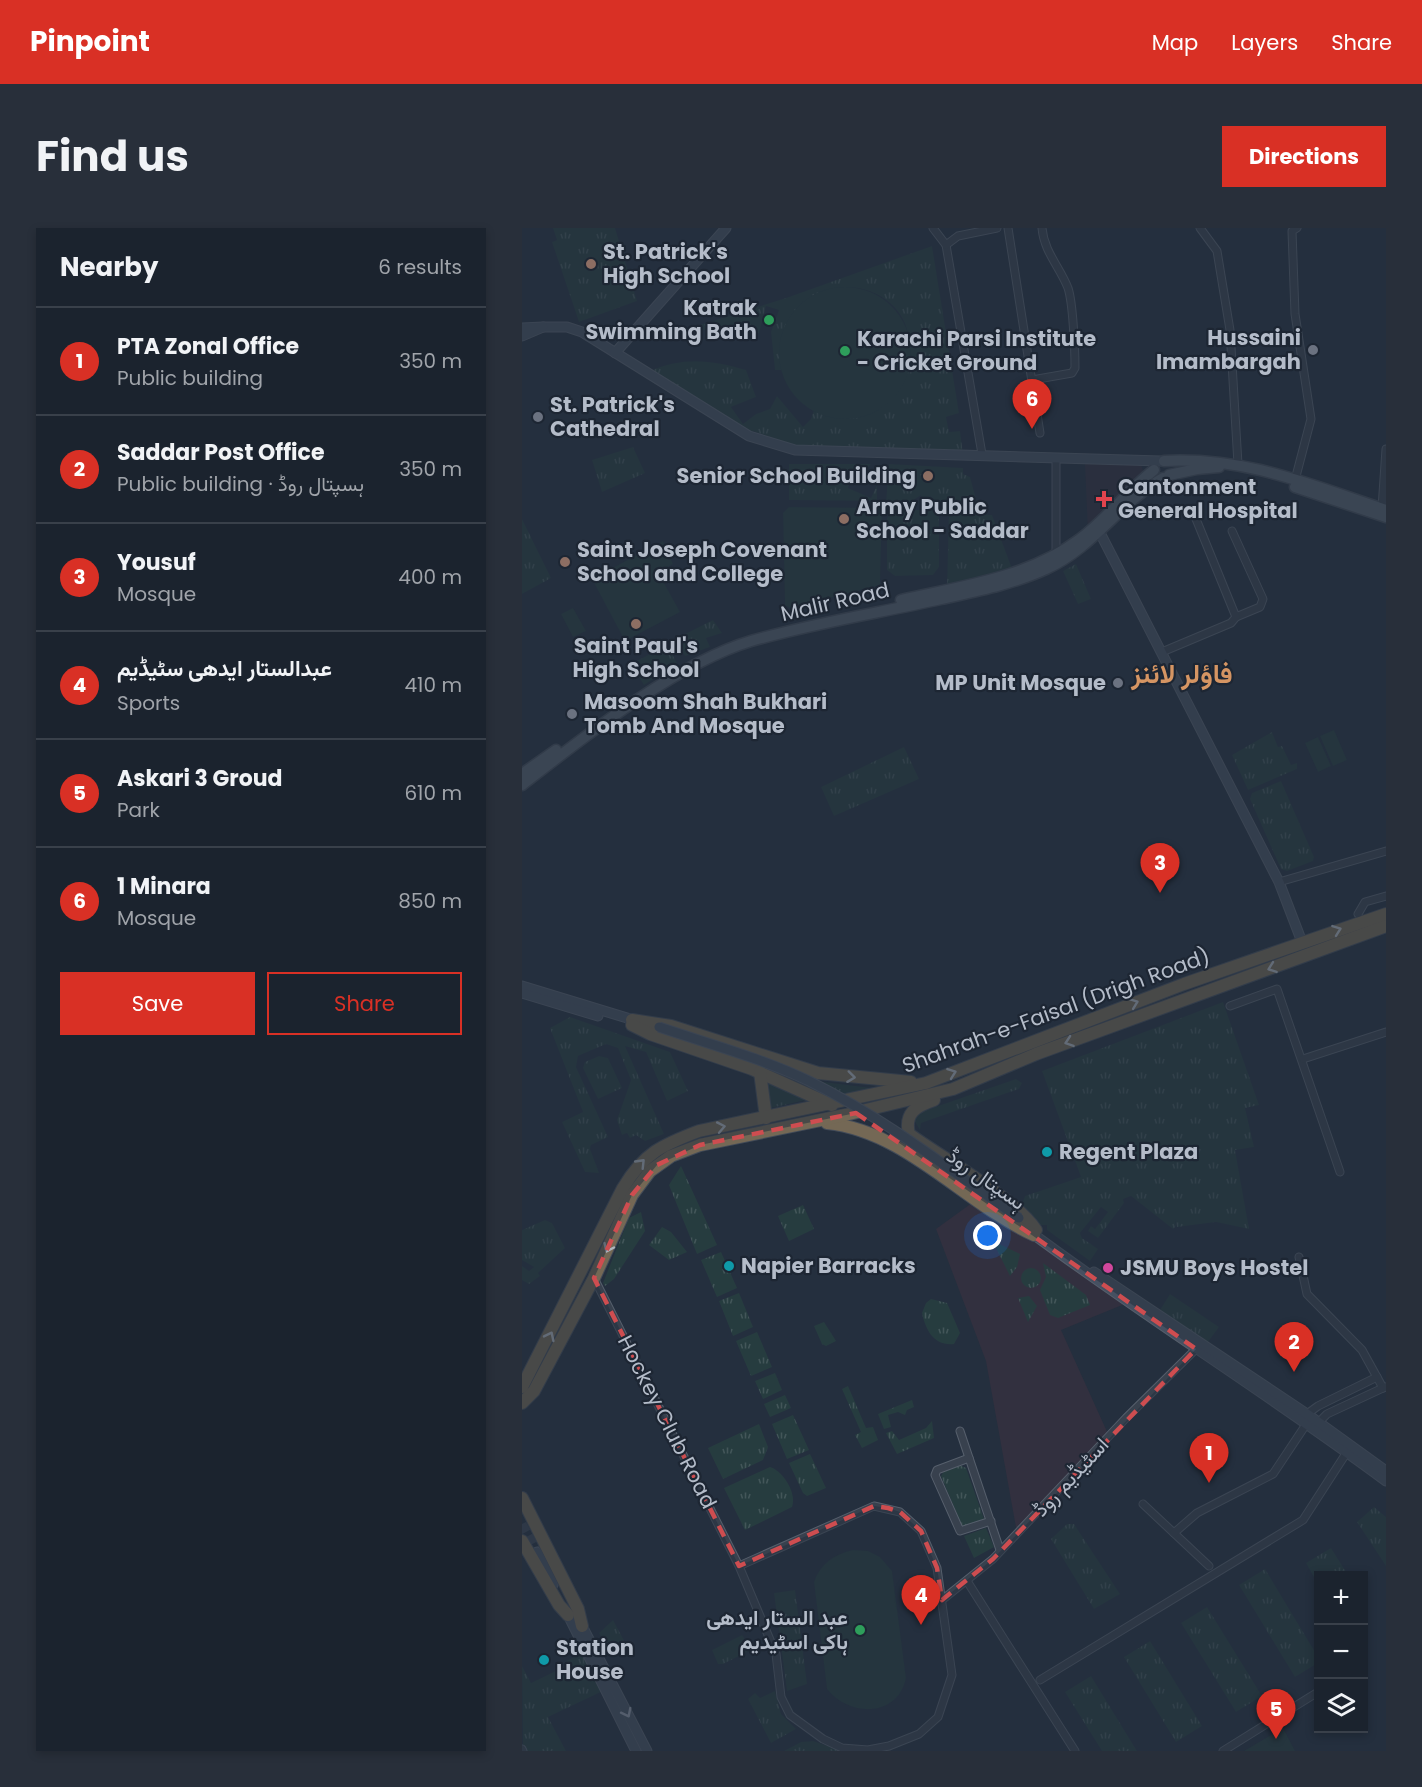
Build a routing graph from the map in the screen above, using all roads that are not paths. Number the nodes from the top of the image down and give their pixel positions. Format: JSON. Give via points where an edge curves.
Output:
{"nodes":[{"id":1,"x":726,"y":228,"type":"edge"},
{"id":2,"x":933,"y":228,"type":"edge"},
{"id":3,"x":997,"y":228,"type":"edge"},
{"id":4,"x":1008,"y":228,"type":"edge"},
{"id":5,"x":1042,"y":228,"type":"edge"},
{"id":6,"x":1200,"y":228,"type":"edge"},
{"id":7,"x":1297,"y":228,"type":"edge"},
{"id":8,"x":946,"y":245,"type":"junction"},
{"id":9,"x":543,"y":327,"type":"junction"},
{"id":10,"x":522,"y":328,"type":"edge"},
{"id":11,"x":522,"y":336,"type":"edge"},
{"id":12,"x":615,"y":353,"type":"junction"},
{"id":13,"x":1032,"y":380,"type":"junction"},
{"id":14,"x":1040,"y":433,"type":"dead end"},
{"id":15,"x":1386,"y":449,"type":"edge"},
{"id":16,"x":982,"y":454,"type":"junction"},
{"id":17,"x":1056,"y":458,"type":"junction"},
{"id":18,"x":1238,"y":464,"type":"junction"},
{"id":19,"x":1158,"y":465,"type":"junction"},
{"id":20,"x":1166,"y":477,"type":"junction"},
{"id":21,"x":1295,"y":480,"type":"junction"},
{"id":22,"x":1385,"y":512,"type":"edge"},
{"id":23,"x":1196,"y":519,"type":"dead end"},
{"id":24,"x":1098,"y":528,"type":"junction"},
{"id":25,"x":1232,"y":531,"type":"dead end"},
{"id":26,"x":1056,"y":555,"type":"junction"},
{"id":27,"x":1236,"y":617,"type":"junction"},
{"id":28,"x":1162,"y":652,"type":"junction"},
{"id":29,"x":522,"y":774,"type":"edge"},
{"id":30,"x":522,"y":785,"type":"edge"},
{"id":31,"x":1386,"y":851,"type":"edge"},
{"id":32,"x":1279,"y":882,"type":"junction"},
{"id":33,"x":1386,"y":896,"type":"edge"},
{"id":34,"x":1358,"y":914,"type":"dead end"},
{"id":35,"x":1386,"y":914,"type":"edge"},
{"id":36,"x":1386,"y":926,"type":"edge"},
{"id":37,"x":1302,"y":942,"type":"junction"},
{"id":38,"x":522,"y":986,"type":"edge"},
{"id":39,"x":522,"y":993,"type":"edge"},
{"id":40,"x":1230,"y":1006,"type":"dead end"},
{"id":41,"x":632,"y":1022,"type":"junction"},
{"id":42,"x":1386,"y":1032,"type":"edge"},
{"id":43,"x":1303,"y":1059,"type":"junction"},
{"id":44,"x":813,"y":1071,"type":"junction"},
{"id":45,"x":760,"y":1072,"type":"junction"},
{"id":46,"x":926,"y":1083,"type":"junction"},
{"id":47,"x":953,"y":1089,"type":"junction"},
{"id":48,"x":813,"y":1094,"type":"junction"},
{"id":49,"x":832,"y":1104,"type":"junction"},
{"id":50,"x":766,"y":1118,"type":"junction"},
{"id":51,"x":813,"y":1121,"type":"junction"},
{"id":52,"x":1340,"y":1172,"type":"dead end"},
{"id":53,"x":628,"y":1191,"type":"junction"},
{"id":54,"x":1035,"y":1233,"type":"junction"},
{"id":55,"x":1299,"y":1257,"type":"dead end"},
{"id":56,"x":594,"y":1278,"type":"junction"},
{"id":57,"x":1196,"y":1349,"type":"junction"},
{"id":58,"x":534,"y":1368,"type":"junction"},
{"id":59,"x":522,"y":1377,"type":"edge"},
{"id":60,"x":1377,"y":1377,"type":"junction"},
{"id":61,"x":1384,"y":1387,"type":"edge"},
{"id":62,"x":522,"y":1388,"type":"edge"},
{"id":63,"x":522,"y":1403,"type":"edge"},
{"id":64,"x":1307,"y":1419,"type":"junction"},
{"id":65,"x":1319,"y":1422,"type":"junction"},
{"id":66,"x":960,"y":1431,"type":"dead end"},
{"id":67,"x":1347,"y":1452,"type":"junction"},
{"id":68,"x":969,"y":1458,"type":"junction"},
{"id":69,"x":1386,"y":1471,"type":"edge"},
{"id":70,"x":1386,"y":1480,"type":"edge"},
{"id":71,"x":522,"y":1498,"type":"edge"},
{"id":72,"x":1143,"y":1504,"type":"dead end"},
{"id":73,"x":991,"y":1521,"type":"junction"},
{"id":74,"x":1174,"y":1533,"type":"junction"},
{"id":75,"x":522,"y":1541,"type":"edge"},
{"id":76,"x":1000,"y":1550,"type":"junction"},
{"id":77,"x":739,"y":1566,"type":"junction"},
{"id":78,"x":1209,"y":1566,"type":"dead end"},
{"id":79,"x":967,"y":1581,"type":"junction"},
{"id":80,"x":942,"y":1600,"type":"junction"},
{"id":81,"x":568,"y":1615,"type":"junction"},
{"id":82,"x":582,"y":1626,"type":"junction"},
{"id":83,"x":1040,"y":1680,"type":"dead end"},
{"id":84,"x":1314,"y":1694,"type":"edge"},
{"id":85,"x":636,"y":1751,"type":"edge"},
{"id":86,"x":646,"y":1751,"type":"edge"},
{"id":87,"x":1075,"y":1751,"type":"edge"},
{"id":88,"x":1223,"y":1751,"type":"edge"}],
"edges":[{"from":1,"to":12,"type":"main road"},
{"from":2,"to":8,"type":"street"},
{"from":3,"to":8,"type":"street","via":[[958,236]]},
{"from":4,"to":13,"type":"street"},
{"from":5,"to":13,"type":"street","via":[[1043,239],[1071,303],[1076,368]]},
{"from":6,"to":18,"type":"street","via":[[1217,251],[1230,330]]},
{"from":7,"to":21,"type":"street","via":[[1292,231],[1295,314],[1311,419]]},
{"from":8,"to":16,"type":"street"},
{"from":9,"to":10,"type":"main road"},
{"from":9,"to":11,"type":"main road"},
{"from":9,"to":12,"type":"main road","via":[[567,327],[582,332]]},
{"from":12,"to":16,"type":"main road","via":[[771,445],[795,450]]},
{"from":13,"to":14,"type":"street"},
{"from":15,"to":22,"type":"street"},
{"from":16,"to":17,"type":"main road"},
{"from":17,"to":19,"type":"main road","via":[[1140,459]]},
{"from":17,"to":26,"type":"street"},
{"from":18,"to":19,"type":"main road","via":[[1197,459]]},
{"from":18,"to":21,"type":"main road"},
{"from":19,"to":20,"type":"main road","via":[[1156,475]]},
{"from":19,"to":20,"type":"main road","via":[[1172,468]]},
{"from":19,"to":24,"type":"main road","name":"Malir Road"},
{"from":20,"to":22,"type":"main road","via":[[1209,467],[1236,470]]},
{"from":20,"to":24,"type":"main road","name":"Malir Road"},
{"from":21,"to":22,"type":"main road"},
{"from":23,"to":27,"type":"street"},
{"from":24,"to":26,"type":"main road","name":"Malir Road"},
{"from":24,"to":28,"type":"main road"},
{"from":24,"to":30,"type":"main road","name":"Malir Road","via":[[1077,551],[1028,577],[738,646],[642,698]]},
{"from":25,"to":27,"type":"street","via":[[1263,599],[1260,607]]},
{"from":26,"to":29,"type":"main road","name":"Malir Road","via":[[999,577],[749,636],[692,661]]},
{"from":27,"to":28,"type":"street","via":[[1231,623]]},
{"from":28,"to":32,"type":"main road"},
{"from":31,"to":32,"type":"street"},
{"from":32,"to":37,"type":"main road"},
{"from":33,"to":34,"type":"street","via":[[1365,902]]},
{"from":37,"to":35,"type":"highway","name":"Shahrah-e-Faisal (Drigh Road)","one_way":true},
{"from":36,"to":47,"type":"highway","name":"Shahrah-e-Faisal (Drigh Road)","one_way":true,"via":[[1035,1054]]},
{"from":46,"to":37,"type":"highway","name":"Shahrah-e-Faisal (Drigh Road)","one_way":true},
{"from":38,"to":41,"type":"main road","name":"ہسپتال روڈ"},
{"from":39,"to":41,"type":"main road","name":"ہسپتال روڈ"},
{"from":40,"to":43,"type":"street","via":[[1277,989]]},
{"from":41,"to":44,"type":"highway","via":[[671,1026]]},
{"from":41,"to":45,"type":"highway","via":[[650,1034]]},
{"from":41,"to":54,"type":"main road","name":"ہسپتال روڈ","bridge":true,"via":[[724,1047],[810,1082],[883,1124]]},
{"from":42,"to":43,"type":"street"},
{"from":43,"to":52,"type":"street"},
{"from":44,"to":46,"type":"highway","one_way":true},
{"from":44,"to":48,"type":"highway"},
{"from":45,"to":48,"type":"highway"},
{"from":45,"to":50,"type":"highway"},
{"from":46,"to":49,"type":"highway","name":"Shahrah-e-Faisal (Drigh Road)"},
{"from":47,"to":51,"type":"highway","name":"Shahrah-e-Faisal (Drigh Road)"},
{"from":47,"to":54,"type":"highway","via":[[912,1110],[907,1118],[909,1134],[1002,1198],[1030,1221]]},
{"from":48,"to":49,"type":"highway"},
{"from":49,"to":50,"type":"highway","name":"Shahrah-e-Faisal (Drigh Road)"},
{"from":53,"to":50,"type":"highway","name":"Shahrah-e-Faisal (Drigh Road)","one_way":true,"via":[[643,1160],[665,1144],[699,1131]]},
{"from":51,"to":53,"type":"highway","name":"Shahrah-e-Faisal (Drigh Road)","via":[[700,1145],[670,1156]]},
{"from":51,"to":54,"type":"highway","via":[[867,1130],[1007,1222]]},
{"from":53,"to":56,"type":"highway","one_way":true},
{"from":58,"to":53,"type":"highway","one_way":true},
{"from":54,"to":57,"type":"main road","name":"ہسپتال روڈ"},
{"from":54,"to":64,"type":"main road","name":"ہسپتال روڈ"},
{"from":55,"to":60,"type":"street","via":[[1307,1294],[1357,1344]]},
{"from":56,"to":63,"type":"highway","via":[[534,1391]]},
{"from":56,"to":77,"type":"street","name":"Hockey Club Road"},
{"from":57,"to":64,"type":"main road","name":"ہسپتال روڈ"},
{"from":57,"to":76,"type":"street","name":"اسٹیڈیم روڈ"},
{"from":58,"to":59,"type":"highway"},
{"from":58,"to":62,"type":"highway"},
{"from":60,"to":61,"type":"street"},
{"from":60,"to":64,"type":"street","via":[[1318,1406]]},
{"from":61,"to":65,"type":"street","via":[[1327,1414]]},
{"from":64,"to":65,"type":"main road","name":"ہسپتال روڈ"},
{"from":64,"to":67,"type":"main road","name":"ہسپتال روڈ"},
{"from":64,"to":74,"type":"street","via":[[1274,1474],[1197,1513]]},
{"from":65,"to":69,"type":"main road","name":"ہسپتال روڈ"},
{"from":66,"to":68,"type":"street"},
{"from":67,"to":70,"type":"main road","name":"ہسپتال روڈ"},
{"from":67,"to":83,"type":"street","via":[[1302,1520]]},
{"from":68,"to":73,"type":"street"},
{"from":68,"to":73,"type":"street","via":[[937,1470],[936,1476],[960,1531]]},
{"from":71,"to":82,"type":"highway","via":[[578,1609]]},
{"from":72,"to":74,"type":"street"},
{"from":73,"to":76,"type":"street"},
{"from":74,"to":78,"type":"street"},
{"from":75,"to":81,"type":"highway"},
{"from":76,"to":79,"type":"street","name":"اسٹیڈیم روڈ"},
{"from":77,"to":80,"type":"street","name":"Hockey Club Road","via":[[874,1506],[900,1512],[930,1547]]},
{"from":77,"to":80,"type":"street","name":"Hockey Club Road","via":[[776,1654],[784,1707],[809,1730],[842,1748],[868,1750],[889,1746],[919,1734],[938,1717],[952,1675]]},
{"from":79,"to":80,"type":"street","name":"اسٹیڈیم روڈ"},
{"from":79,"to":87,"type":"street"},
{"from":81,"to":82,"type":"main road","via":[[540,1550]]},
{"from":81,"to":85,"type":"main road"},
{"from":82,"to":86,"type":"main road","one_way":true},
{"from":84,"to":88,"type":"street"}]}
